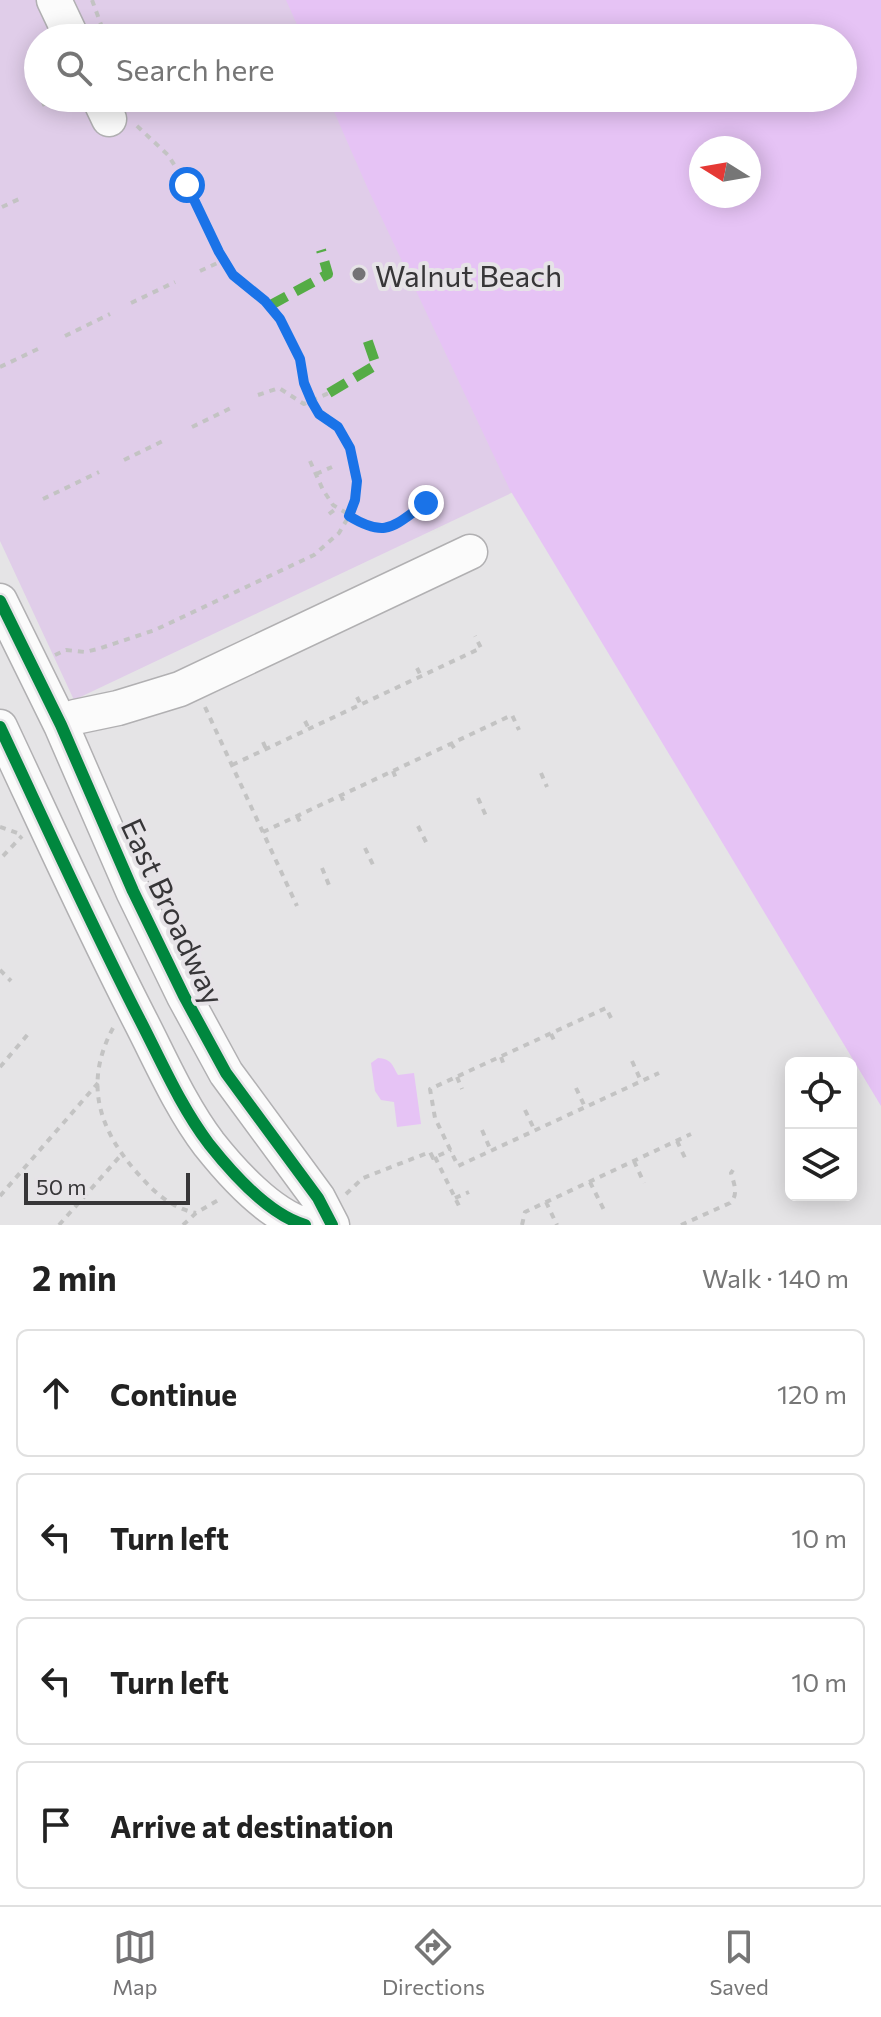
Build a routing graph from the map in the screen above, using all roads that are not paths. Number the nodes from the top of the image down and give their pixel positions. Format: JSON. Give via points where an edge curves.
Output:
{"nodes":[{"id":1,"x":54,"y":0,"type":"edge"},
{"id":2,"x":65,"y":24,"type":"edge"},
{"id":3,"x":470,"y":552,"type":"dead end"},
{"id":4,"x":0,"y":601,"type":"edge"},
{"id":5,"x":61,"y":725,"type":"junction"},
{"id":6,"x":0,"y":727,"type":"edge"},
{"id":7,"x":305,"y":1225,"type":"edge"},
{"id":8,"x":332,"y":1225,"type":"edge"}],
"edges":[{"from":1,"to":2,"type":"street"},
{"from":3,"to":5,"type":"street","via":[[180,689]]},
{"from":4,"to":5,"type":"street","name":"East Broadway"},
{"from":5,"to":8,"type":"street","name":"East Broadway","via":[[184,996],[226,1073]]},
{"from":6,"to":7,"type":"street","via":[[184,1106],[250,1188]]}]}
